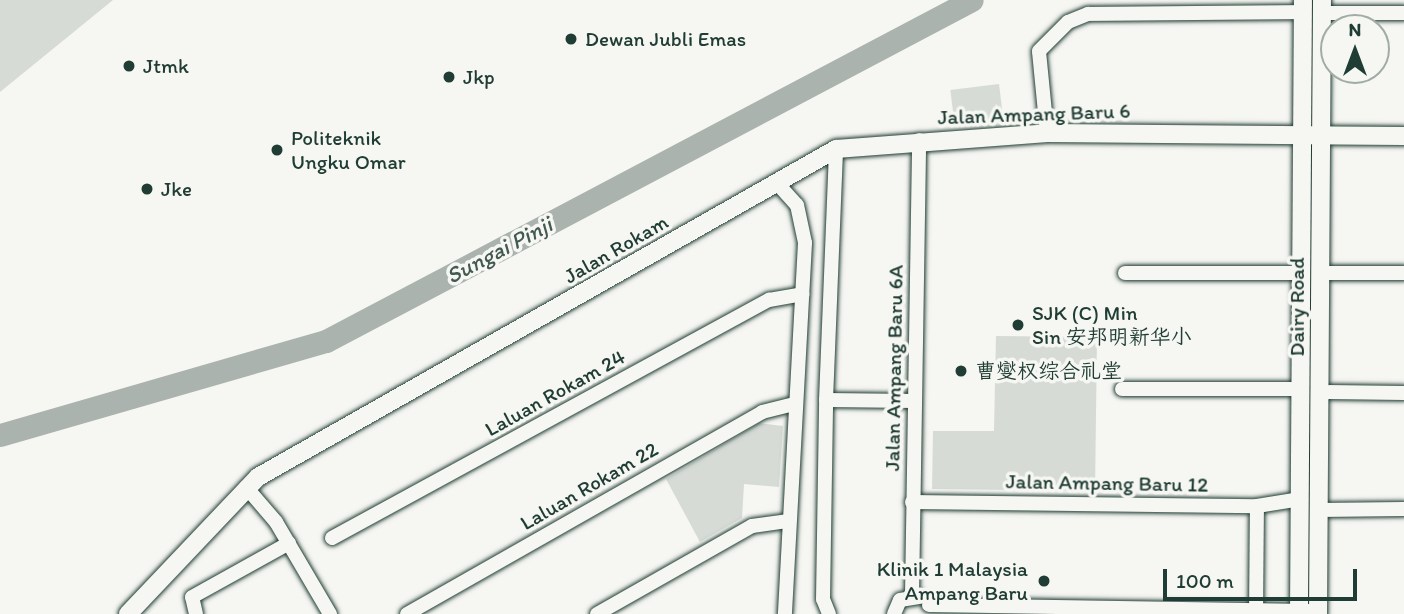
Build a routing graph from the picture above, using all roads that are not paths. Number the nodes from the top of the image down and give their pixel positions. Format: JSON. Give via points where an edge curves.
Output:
{"nodes":[{"id":1,"x":1303,"y":6,"type":"edge"},
{"id":2,"x":1322,"y":6,"type":"edge"},
{"id":3,"x":1404,"y":13,"type":"edge"},
{"id":4,"x":1047,"y":133,"type":"junction"},
{"id":5,"x":1311,"y":135,"type":"junction"},
{"id":6,"x":1404,"y":136,"type":"edge"},
{"id":7,"x":919,"y":140,"type":"junction"},
{"id":8,"x":836,"y":149,"type":"junction"},
{"id":9,"x":776,"y":182,"type":"junction"},
{"id":10,"x":1125,"y":273,"type":"dead end"},
{"id":11,"x":1311,"y":273,"type":"junction"},
{"id":12,"x":1404,"y":273,"type":"edge"},
{"id":13,"x":802,"y":293,"type":"junction"},
{"id":14,"x":1122,"y":389,"type":"dead end"},
{"id":15,"x":1301,"y":389,"type":"junction"},
{"id":16,"x":1319,"y":392,"type":"junction"},
{"id":17,"x":1404,"y":393,"type":"edge"},
{"id":18,"x":826,"y":400,"type":"junction"},
{"id":19,"x":914,"y":401,"type":"junction"},
{"id":20,"x":795,"y":404,"type":"junction"},
{"id":21,"x":246,"y":487,"type":"junction"},
{"id":22,"x":1300,"y":499,"type":"junction"},
{"id":23,"x":912,"y":502,"type":"junction"},
{"id":24,"x":1257,"y":506,"type":"junction"},
{"id":25,"x":1404,"y":509,"type":"edge"},
{"id":26,"x":1319,"y":510,"type":"junction"},
{"id":27,"x":789,"y":521,"type":"junction"},
{"id":28,"x":332,"y":538,"type":"dead end"},
{"id":29,"x":289,"y":543,"type":"junction"},
{"id":30,"x":912,"y":596,"type":"junction"},
{"id":31,"x":930,"y":610,"type":"edge"},
{"id":32,"x":1256,"y":611,"type":"edge"},
{"id":33,"x":1299,"y":611,"type":"edge"},
{"id":34,"x":128,"y":614,"type":"edge"},
{"id":35,"x":197,"y":614,"type":"edge"},
{"id":36,"x":330,"y":614,"type":"edge"},
{"id":37,"x":407,"y":614,"type":"edge"},
{"id":38,"x":597,"y":614,"type":"edge"},
{"id":39,"x":785,"y":614,"type":"edge"},
{"id":40,"x":829,"y":614,"type":"edge"},
{"id":41,"x":894,"y":614,"type":"edge"},
{"id":42,"x":1318,"y":614,"type":"edge"}],
"edges":[{"from":1,"to":4,"type":"street","via":[[1088,14],[1068,22],[1039,51]]},
{"from":1,"to":5,"type":"main road"},
{"from":2,"to":3,"type":"street"},
{"from":2,"to":5,"type":"main road"},
{"from":4,"to":5,"type":"main road","name":"Jalan Ampang Baru 6"},
{"from":4,"to":7,"type":"main road","name":"Jalan Ampang Baru 6"},
{"from":5,"to":6,"type":"main road","name":"Jalan Ampang Baru 6"},
{"from":5,"to":11,"type":"main road"},
{"from":7,"to":8,"type":"main road","name":"Jalan Ampang Baru 6"},
{"from":7,"to":19,"type":"street","name":"Jalan Ampang Baru 6A"},
{"from":8,"to":9,"type":"main road","name":"Jalan Ampang Baru 6"},
{"from":8,"to":18,"type":"street"},
{"from":9,"to":13,"type":"street","via":[[797,205],[805,243]]},
{"from":9,"to":21,"type":"main road","name":"Jalan Rokam"},
{"from":10,"to":11,"type":"street"},
{"from":11,"to":12,"type":"street"},
{"from":11,"to":15,"type":"main road"},
{"from":11,"to":16,"type":"main road","name":"Dairy Road"},
{"from":13,"to":20,"type":"street"},
{"from":13,"to":28,"type":"street","name":"Laluan Rokam 24","via":[[769,300]]},
{"from":14,"to":15,"type":"street"},
{"from":15,"to":22,"type":"main road"},
{"from":16,"to":17,"type":"street"},
{"from":16,"to":26,"type":"main road","name":"Dairy Road"},
{"from":18,"to":19,"type":"street"},
{"from":18,"to":40,"type":"street","via":[[823,599]]},
{"from":19,"to":23,"type":"street","name":"Jalan Ampang Baru 6A"},
{"from":20,"to":27,"type":"street"},
{"from":20,"to":37,"type":"street","name":"Laluan Rokam 22","via":[[762,412]]},
{"from":21,"to":29,"type":"street"},
{"from":21,"to":34,"type":"main road","name":"Jalan Rokam"},
{"from":22,"to":24,"type":"street","name":"Jalan Ampang Baru 12"},
{"from":22,"to":33,"type":"main road"},
{"from":23,"to":24,"type":"street","name":"Jalan Ampang Baru 12"},
{"from":23,"to":30,"type":"street","name":"Jalan Ampang Baru 6A"},
{"from":24,"to":32,"type":"street"},
{"from":25,"to":26,"type":"street"},
{"from":26,"to":42,"type":"main road","name":"Dairy Road"},
{"from":27,"to":38,"type":"street","via":[[752,526]]},
{"from":27,"to":39,"type":"street"},
{"from":29,"to":35,"type":"street","via":[[192,597]]},
{"from":29,"to":36,"type":"street"},
{"from":30,"to":31,"type":"street"},
{"from":30,"to":41,"type":"street","via":[[901,600]]},
{"from":31,"to":32,"type":"street"},
{"from":32,"to":33,"type":"street"},
{"from":33,"to":42,"type":"street"}]}
